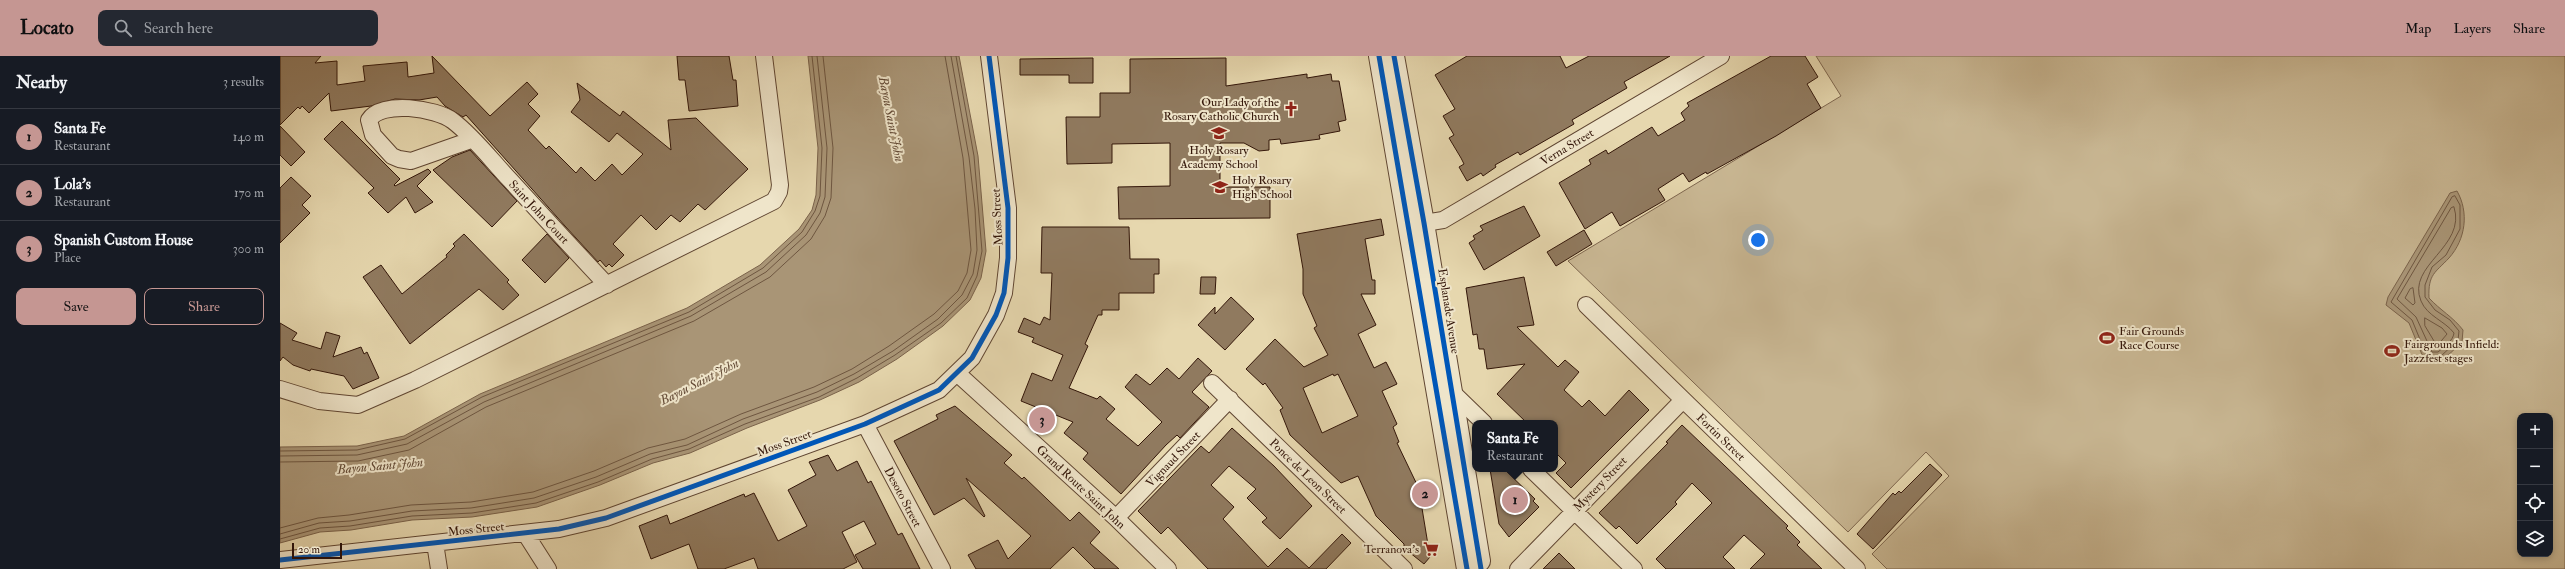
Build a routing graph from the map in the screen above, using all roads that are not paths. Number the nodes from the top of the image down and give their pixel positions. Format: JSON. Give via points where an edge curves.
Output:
{"nodes":[{"id":1,"x":764,"y":56,"type":"edge"},
{"id":2,"x":988,"y":56,"type":"edge"},
{"id":3,"x":1379,"y":56,"type":"edge"},
{"id":4,"x":1394,"y":56,"type":"edge"},
{"id":5,"x":1721,"y":56,"type":"edge"},
{"id":6,"x":471,"y":140,"type":"junction"},
{"id":7,"x":1416,"y":225,"type":"junction"},
{"id":8,"x":607,"y":285,"type":"junction"},
{"id":9,"x":1586,"y":305,"type":"dead end"},
{"id":10,"x":958,"y":374,"type":"junction"},
{"id":11,"x":1212,"y":382,"type":"dead end"},
{"id":12,"x":280,"y":389,"type":"edge"},
{"id":13,"x":1444,"y":392,"type":"junction"},
{"id":14,"x":1230,"y":399,"type":"junction"},
{"id":15,"x":1683,"y":400,"type":"junction"},
{"id":16,"x":1480,"y":420,"type":"edge"},
{"id":17,"x":865,"y":424,"type":"junction"},
{"id":18,"x":1534,"y":472,"type":"edge"},
{"id":19,"x":1574,"y":511,"type":"junction"},
{"id":20,"x":1116,"y":518,"type":"junction"},
{"id":21,"x":525,"y":533,"type":"junction"},
{"id":22,"x":435,"y":543,"type":"junction"},
{"id":23,"x":280,"y":560,"type":"edge"},
{"id":24,"x":439,"y":569,"type":"edge"},
{"id":25,"x":548,"y":569,"type":"edge"},
{"id":26,"x":942,"y":569,"type":"edge"},
{"id":27,"x":1168,"y":569,"type":"edge"},
{"id":28,"x":1404,"y":569,"type":"edge"},
{"id":29,"x":1467,"y":569,"type":"edge"},
{"id":30,"x":1481,"y":569,"type":"edge"},
{"id":31,"x":1518,"y":569,"type":"edge"},
{"id":32,"x":1634,"y":569,"type":"edge"},
{"id":33,"x":1857,"y":569,"type":"edge"}],
"edges":[{"from":1,"to":8,"type":"street","via":[[780,185],[777,197]]},
{"from":2,"to":10,"type":"street","name":"Moss Street","via":[[1008,208],[1008,258],[1004,293],[996,315],[972,358]]},
{"from":3,"to":7,"type":"street"},
{"from":4,"to":7,"type":"street"},
{"from":5,"to":7,"type":"street","name":"Verna Street","via":[[1443,220]]},
{"from":6,"to":6,"type":"street","name":"Saint John Court","via":[[411,161],[399,159],[392,156],[373,135],[369,120],[379,110],[409,108],[433,112],[452,121]]},
{"from":6,"to":8,"type":"street","name":"Saint John Court"},
{"from":7,"to":13,"type":"street"},
{"from":8,"to":12,"type":"street","via":[[415,380],[358,405],[319,401]]},
{"from":9,"to":15,"type":"street","name":"Fortin Street"},
{"from":10,"to":17,"type":"street","name":"Moss Street","via":[[933,393]]},
{"from":10,"to":20,"type":"street","name":"Grand Route Saint John"},
{"from":11,"to":14,"type":"street","name":"Ponce de Leon Street"},
{"from":13,"to":16,"type":"street"},
{"from":13,"to":29,"type":"street"},
{"from":13,"to":30,"type":"street"},
{"from":14,"to":20,"type":"street","name":"Vignaud Street"},
{"from":14,"to":28,"type":"street","name":"Ponce de Leon Street"},
{"from":15,"to":19,"type":"street","name":"Mystery Street"},
{"from":15,"to":33,"type":"street","name":"Fortin Street"},
{"from":17,"to":21,"type":"street","name":"Moss Street","via":[[606,518],[559,529]]},
{"from":17,"to":26,"type":"street","name":"Desoto Street"},
{"from":18,"to":19,"type":"street"},
{"from":19,"to":31,"type":"street","name":"Mystery Street"},
{"from":19,"to":32,"type":"street"},
{"from":20,"to":27,"type":"street","name":"Grand Route Saint John"},
{"from":21,"to":22,"type":"street","name":"Moss Street"},
{"from":21,"to":25,"type":"street"},
{"from":22,"to":23,"type":"street","name":"Moss Street"},
{"from":22,"to":24,"type":"street"}]}
